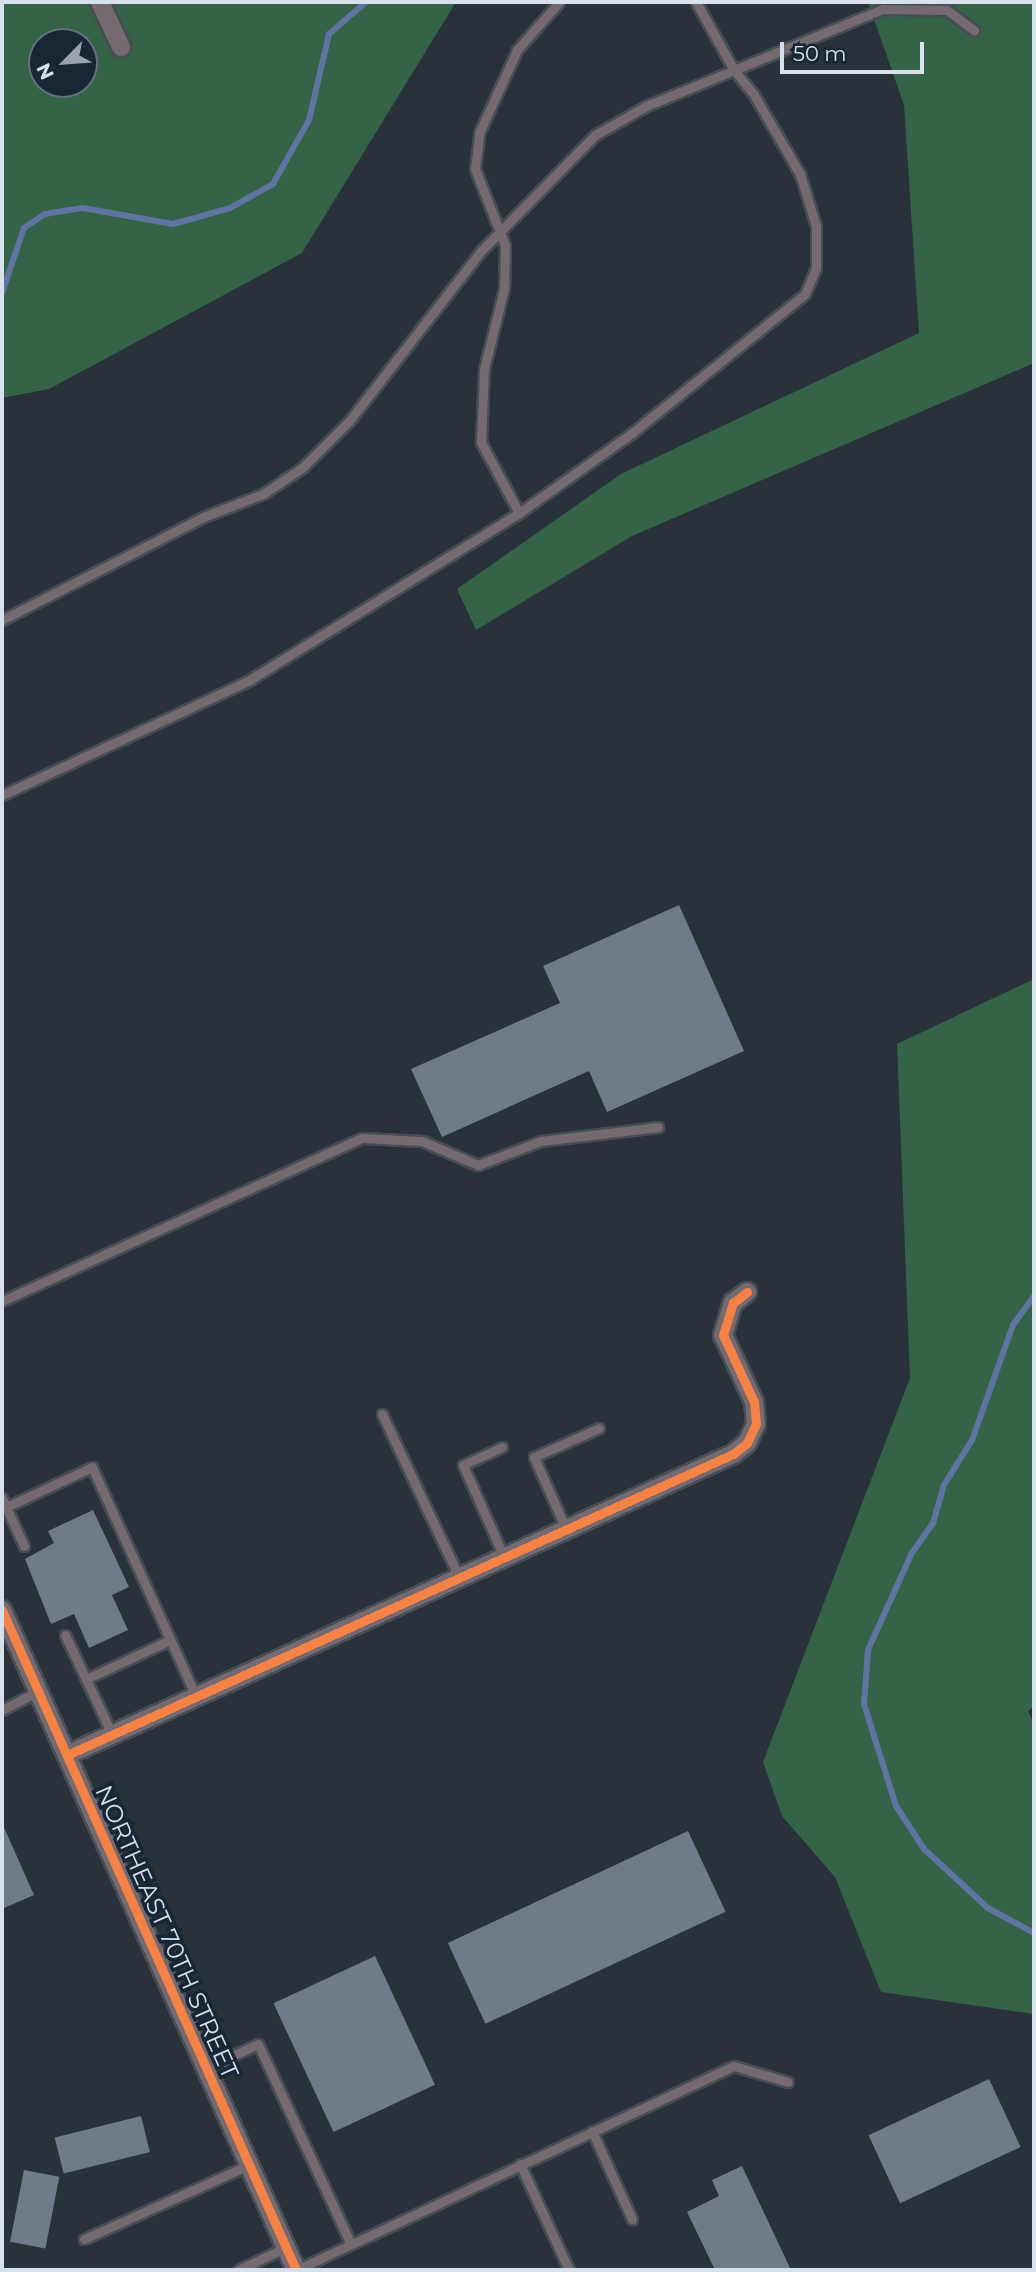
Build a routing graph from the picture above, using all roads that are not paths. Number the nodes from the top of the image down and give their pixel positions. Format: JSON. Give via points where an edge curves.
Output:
{"nodes":[{"id":1,"x":100,"y":2,"type":"edge"},
{"id":2,"x":559,"y":2,"type":"edge"},
{"id":3,"x":696,"y":2,"type":"edge"},
{"id":4,"x":974,"y":30,"type":"dead end"},
{"id":5,"x":121,"y":47,"type":"dead end"},
{"id":6,"x":734,"y":70,"type":"junction"},
{"id":7,"x":497,"y":233,"type":"junction"},
{"id":8,"x":519,"y":513,"type":"junction"},
{"id":9,"x":2,"y":620,"type":"edge"},
{"id":10,"x":2,"y":794,"type":"edge"},
{"id":11,"x":658,"y":1127,"type":"dead end"},
{"id":12,"x":747,"y":1292,"type":"dead end"},
{"id":13,"x":2,"y":1301,"type":"edge"},
{"id":14,"x":382,"y":1414,"type":"dead end"},
{"id":15,"x":599,"y":1428,"type":"dead end"},
{"id":16,"x":502,"y":1447,"type":"dead end"},
{"id":17,"x":4,"y":1503,"type":"edge"},
{"id":18,"x":566,"y":1529,"type":"junction"},
{"id":19,"x":24,"y":1546,"type":"dead end"},
{"id":20,"x":504,"y":1557,"type":"junction"},
{"id":21,"x":459,"y":1577,"type":"junction"},
{"id":22,"x":2,"y":1610,"type":"edge"},
{"id":23,"x":65,"y":1634,"type":"dead end"},
{"id":24,"x":170,"y":1640,"type":"junction"},
{"id":25,"x":86,"y":1679,"type":"junction"},
{"id":26,"x":38,"y":1691,"type":"junction"},
{"id":27,"x":196,"y":1696,"type":"junction"},
{"id":28,"x":2,"y":1710,"type":"edge"},
{"id":29,"x":112,"y":1734,"type":"junction"},
{"id":30,"x":66,"y":1755,"type":"junction"},
{"id":31,"x":206,"y":2068,"type":"junction"},
{"id":32,"x":788,"y":2082,"type":"dead end"},
{"id":33,"x":592,"y":2132,"type":"junction"},
{"id":34,"x":520,"y":2164,"type":"junction"},
{"id":35,"x":249,"y":2165,"type":"junction"},
{"id":36,"x":632,"y":2219,"type":"dead end"},
{"id":37,"x":85,"y":2239,"type":"dead end"},
{"id":38,"x":350,"y":2242,"type":"junction"},
{"id":39,"x":285,"y":2248,"type":"junction"},
{"id":40,"x":238,"y":2270,"type":"edge"},
{"id":41,"x":296,"y":2270,"type":"edge"},
{"id":42,"x":569,"y":2270,"type":"edge"}],
"edges":[{"from":1,"to":5,"type":"street"},
{"from":2,"to":7,"type":"lane","via":[[517,50],[480,131],[475,169]]},
{"from":3,"to":6,"type":"lane"},
{"from":4,"to":6,"type":"lane","via":[[947,10],[883,9]]},
{"from":6,"to":7,"type":"lane","via":[[646,106],[595,135]]},
{"from":6,"to":8,"type":"lane","via":[[754,95],[804,187],[816,226],[816,268],[805,294],[632,433]]},
{"from":7,"to":8,"type":"lane","via":[[505,245],[504,289],[484,369],[481,442]]},
{"from":7,"to":9,"type":"lane","via":[[350,420],[303,467],[263,494],[203,517]]},
{"from":8,"to":10,"type":"lane","via":[[250,680]]},
{"from":11,"to":13,"type":"lane","via":[[541,1141],[478,1165],[422,1141],[362,1138]]},
{"from":12,"to":18,"type":"street","via":[[733,1303],[723,1335],[754,1402],[756,1424],[747,1443]]},
{"from":14,"to":21,"type":"lane"},
{"from":15,"to":18,"type":"lane","via":[[534,1457]]},
{"from":16,"to":20,"type":"lane","via":[[463,1465]]},
{"from":17,"to":19,"type":"lane"},
{"from":17,"to":24,"type":"lane","via":[[92,1467]]},
{"from":18,"to":20,"type":"street"},
{"from":20,"to":21,"type":"street"},
{"from":21,"to":27,"type":"street"},
{"from":22,"to":26,"type":"street","name":"NORTHEAST 70TH STREET"},
{"from":23,"to":25,"type":"lane"},
{"from":24,"to":25,"type":"lane"},
{"from":24,"to":27,"type":"lane"},
{"from":25,"to":29,"type":"lane"},
{"from":26,"to":28,"type":"lane"},
{"from":26,"to":30,"type":"street","name":"NORTHEAST 70TH STREET"},
{"from":27,"to":29,"type":"street"},
{"from":29,"to":30,"type":"street"},
{"from":30,"to":31,"type":"street","name":"NORTHEAST 70TH STREET"},
{"from":31,"to":35,"type":"street","name":"NORTHEAST 70TH STREET"},
{"from":31,"to":38,"type":"lane","via":[[258,2043]]},
{"from":32,"to":33,"type":"lane","via":[[734,2066]]},
{"from":33,"to":34,"type":"lane"},
{"from":33,"to":36,"type":"lane"},
{"from":34,"to":38,"type":"lane"},
{"from":34,"to":42,"type":"lane"},
{"from":35,"to":37,"type":"lane"},
{"from":35,"to":39,"type":"street","name":"NORTHEAST 70TH STREET"},
{"from":38,"to":41,"type":"lane"},
{"from":39,"to":40,"type":"lane"},
{"from":39,"to":41,"type":"street","name":"NORTHEAST 70TH STREET"}]}
